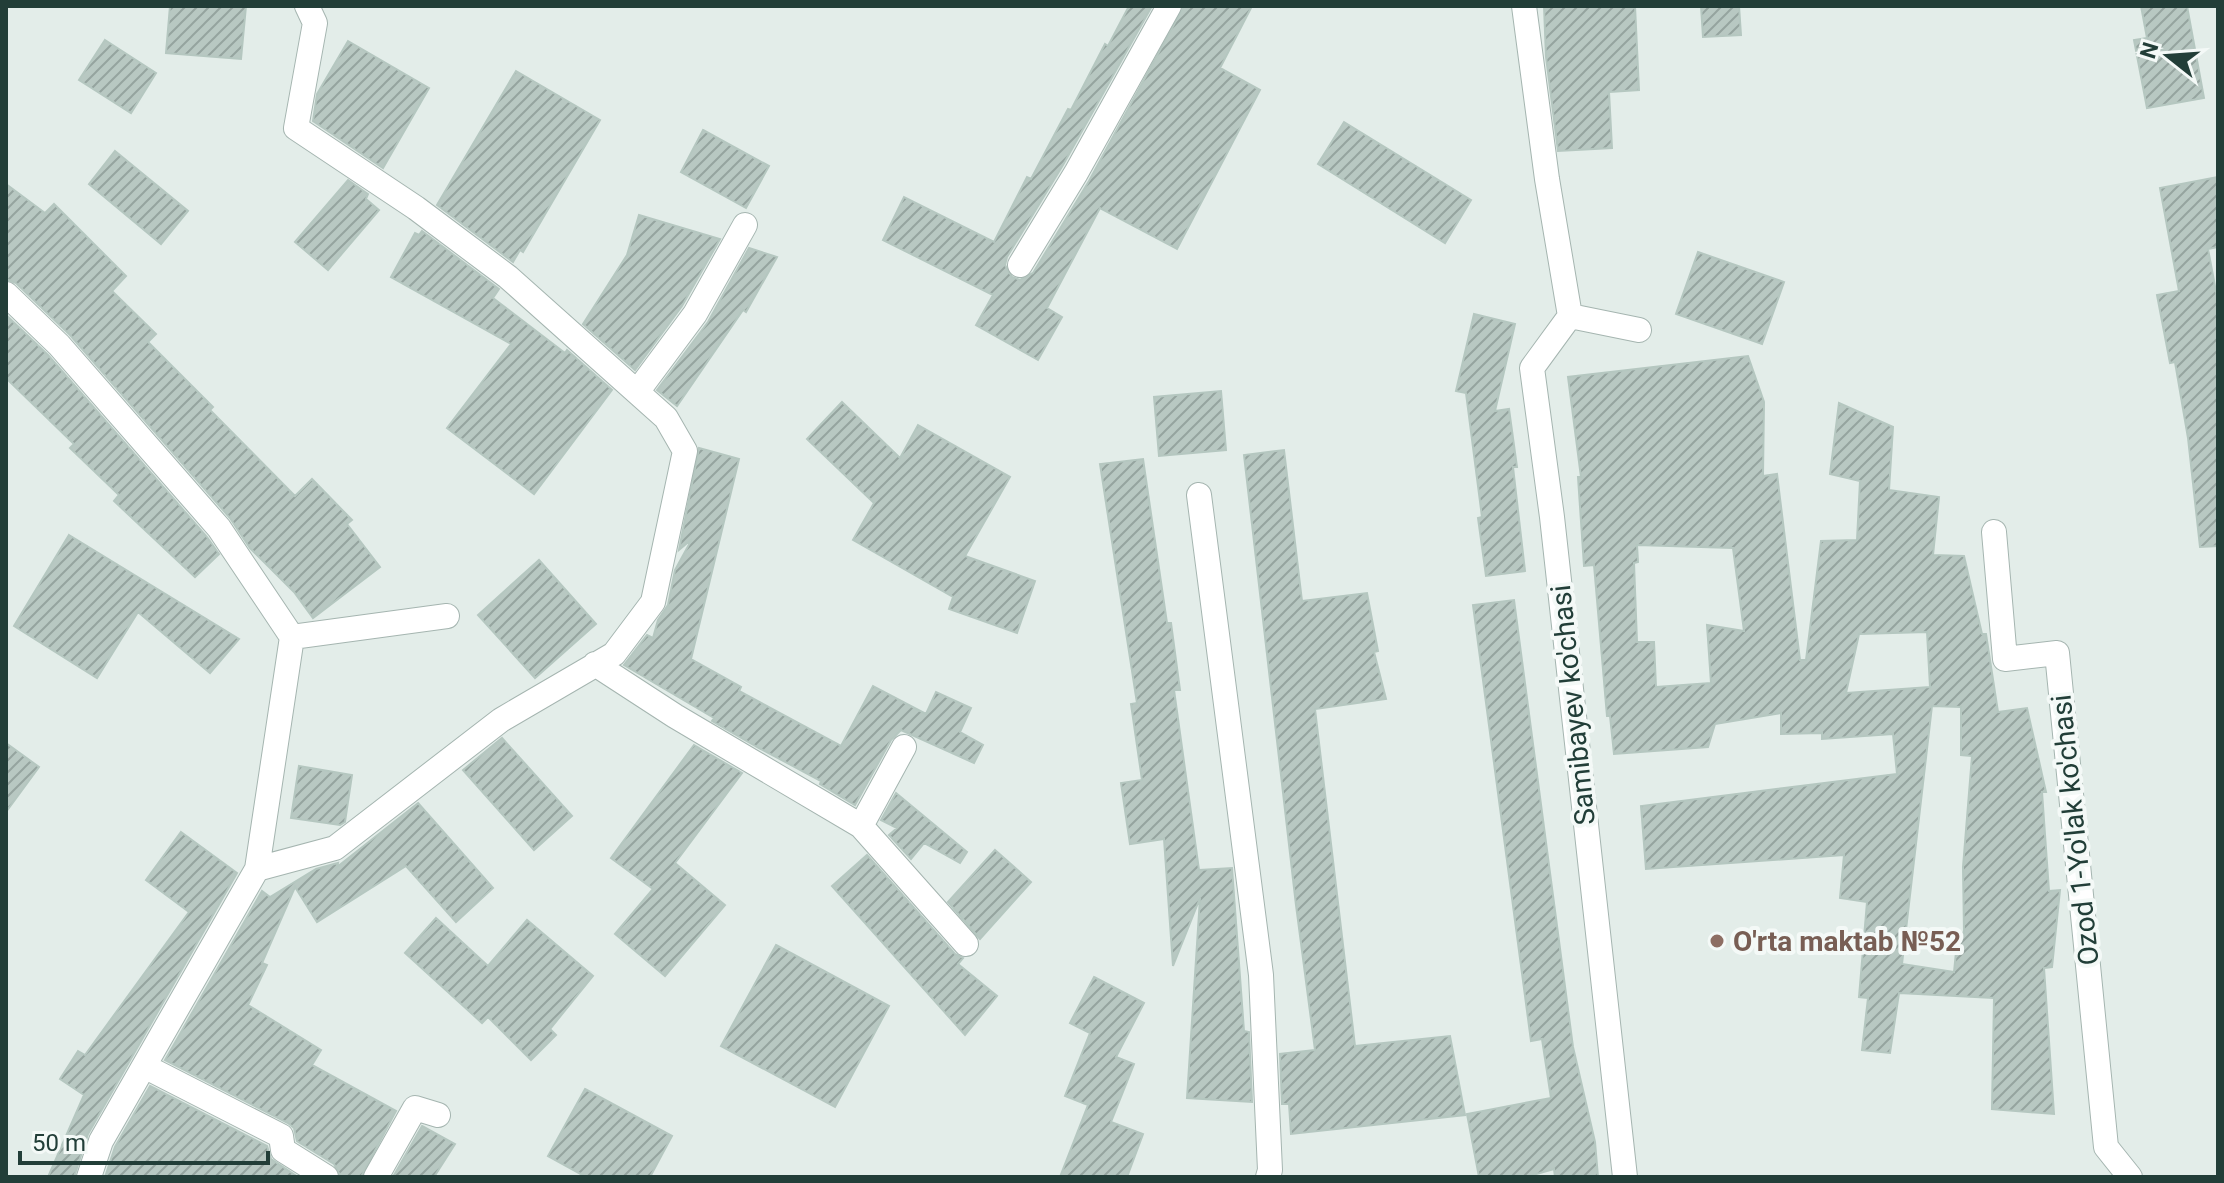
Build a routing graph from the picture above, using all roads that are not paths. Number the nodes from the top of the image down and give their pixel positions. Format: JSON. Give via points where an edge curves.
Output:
{"nodes":[{"id":1,"x":307,"y":6,"type":"edge"},
{"id":2,"x":1169,"y":6,"type":"edge"},
{"id":3,"x":1524,"y":6,"type":"edge"},
{"id":4,"x":745,"y":225,"type":"dead end"},
{"id":5,"x":1020,"y":265,"type":"dead end"},
{"id":6,"x":6,"y":294,"type":"edge"},
{"id":7,"x":1570,"y":316,"type":"junction"},
{"id":8,"x":1639,"y":330,"type":"dead end"},
{"id":9,"x":637,"y":392,"type":"junction"},
{"id":10,"x":1199,"y":495,"type":"dead end"},
{"id":11,"x":1994,"y":532,"type":"dead end"},
{"id":12,"x":447,"y":616,"type":"dead end"},
{"id":13,"x":292,"y":637,"type":"junction"},
{"id":14,"x":595,"y":664,"type":"junction"},
{"id":15,"x":904,"y":747,"type":"dead end"},
{"id":16,"x":861,"y":826,"type":"junction"},
{"id":17,"x":257,"y":869,"type":"junction"},
{"id":18,"x":966,"y":944,"type":"dead end"},
{"id":19,"x":144,"y":1066,"type":"junction"},
{"id":20,"x":438,"y":1115,"type":"dead end"},
{"id":21,"x":89,"y":1177,"type":"edge"},
{"id":22,"x":326,"y":1177,"type":"edge"},
{"id":23,"x":376,"y":1177,"type":"edge"},
{"id":24,"x":1268,"y":1177,"type":"edge"},
{"id":25,"x":1625,"y":1177,"type":"edge"},
{"id":26,"x":2130,"y":1177,"type":"edge"}],
"edges":[{"from":1,"to":9,"type":"street","via":[[315,23],[296,128],[508,277]]},
{"from":2,"to":5,"type":"street"},
{"from":3,"to":7,"type":"street"},
{"from":4,"to":9,"type":"street","via":[[695,314]]},
{"from":6,"to":13,"type":"street","via":[[59,345],[219,528]]},
{"from":7,"to":8,"type":"street"},
{"from":7,"to":25,"type":"street","name":"Samibayev ko'chasi","via":[[1532,368]]},
{"from":9,"to":14,"type":"street","via":[[666,418],[685,451],[653,602],[614,654]]},
{"from":10,"to":24,"type":"street","via":[[1261,975]]},
{"from":11,"to":26,"type":"street","name":"Ozod 1-Yo'lak ko'chasi","via":[[2005,659],[2057,653],[2106,1147]]},
{"from":12,"to":13,"type":"street"},
{"from":13,"to":17,"type":"street"},
{"from":14,"to":16,"type":"street"},
{"from":14,"to":17,"type":"street","via":[[501,720],[335,848]]},
{"from":15,"to":16,"type":"street"},
{"from":16,"to":18,"type":"street"},
{"from":17,"to":19,"type":"street"},
{"from":19,"to":21,"type":"street","via":[[101,1141]]},
{"from":19,"to":22,"type":"street","via":[[281,1136],[283,1150]]},
{"from":20,"to":23,"type":"street","via":[[415,1108]]}]}
